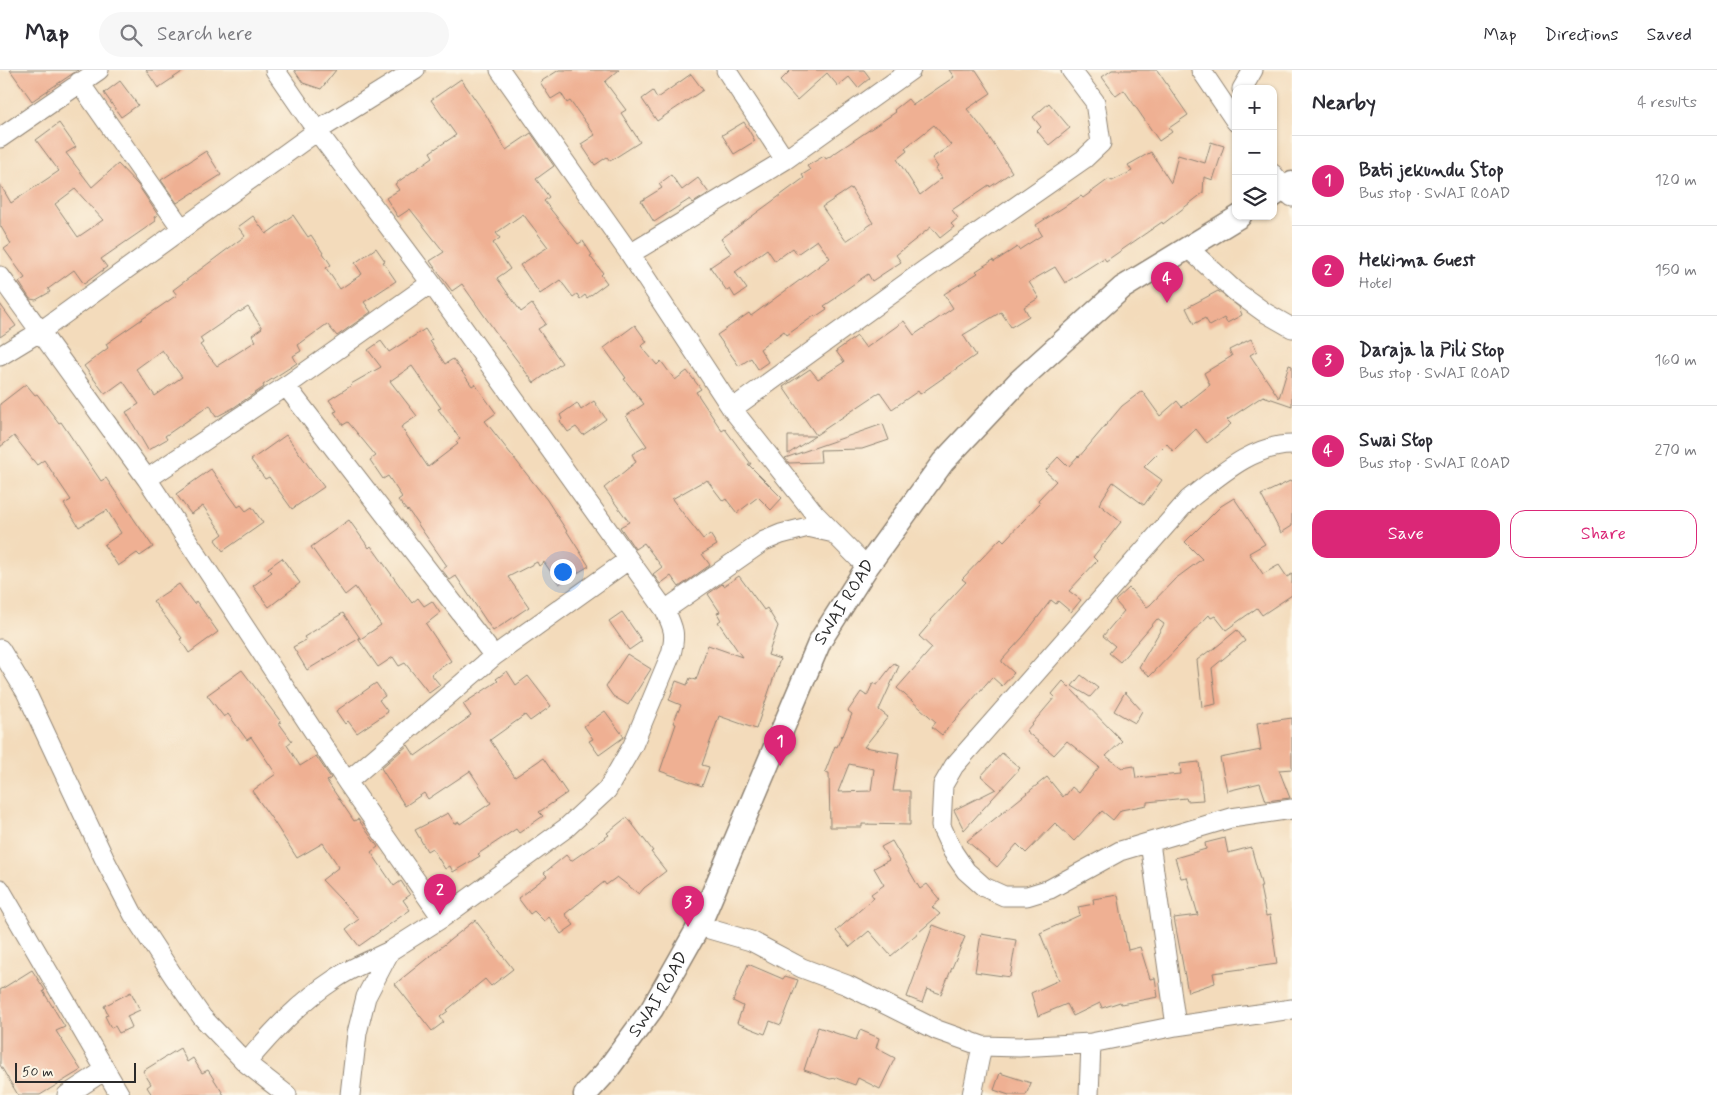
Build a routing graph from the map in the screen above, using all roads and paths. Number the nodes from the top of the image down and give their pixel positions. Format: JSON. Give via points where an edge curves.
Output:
{"nodes":[{"id":1,"x":99,"y":70,"type":"edge"},
{"id":2,"x":275,"y":70,"type":"edge"},
{"id":3,"x":415,"y":70,"type":"edge"},
{"id":4,"x":500,"y":70,"type":"edge"},
{"id":5,"x":726,"y":70,"type":"edge"},
{"id":6,"x":911,"y":70,"type":"edge"},
{"id":7,"x":1071,"y":70,"type":"edge"},
{"id":8,"x":1201,"y":70,"type":"edge"},
{"id":9,"x":1253,"y":70,"type":"edge"},
{"id":10,"x":79,"y":82,"type":"junction"},
{"id":11,"x":1244,"y":85,"type":"edge"},
{"id":12,"x":1232,"y":109,"type":"edge"},
{"id":13,"x":317,"y":132,"type":"junction"},
{"id":14,"x":0,"y":138,"type":"edge"},
{"id":15,"x":785,"y":160,"type":"junction"},
{"id":16,"x":1234,"y":220,"type":"edge"},
{"id":17,"x":182,"y":229,"type":"junction"},
{"id":18,"x":1188,"y":248,"type":"junction"},
{"id":19,"x":630,"y":254,"type":"junction"},
{"id":20,"x":0,"y":276,"type":"edge"},
{"id":21,"x":431,"y":283,"type":"junction"},
{"id":22,"x":1292,"y":328,"type":"edge"},
{"id":23,"x":41,"y":331,"type":"junction"},
{"id":24,"x":0,"y":356,"type":"edge"},
{"id":25,"x":286,"y":386,"type":"junction"},
{"id":26,"x":732,"y":409,"type":"junction"},
{"id":27,"x":1292,"y":445,"type":"edge"},
{"id":28,"x":147,"y":479,"type":"junction"},
{"id":29,"x":834,"y":533,"type":"junction"},
{"id":30,"x":628,"y":560,"type":"junction"},
{"id":31,"x":867,"y":567,"type":"junction"},
{"id":32,"x":665,"y":610,"type":"junction"},
{"id":33,"x":0,"y":648,"type":"edge"},
{"id":34,"x":494,"y":656,"type":"junction"},
{"id":35,"x":347,"y":782,"type":"junction"},
{"id":36,"x":1292,"y":809,"type":"edge"},
{"id":37,"x":1150,"y":843,"type":"junction"},
{"id":38,"x":0,"y":889,"type":"edge"},
{"id":39,"x":442,"y":918,"type":"junction"},
{"id":40,"x":699,"y":926,"type":"junction"},
{"id":41,"x":390,"y":951,"type":"junction"},
{"id":42,"x":1292,"y":1009,"type":"edge"},
{"id":43,"x":1176,"y":1026,"type":"junction"},
{"id":44,"x":1091,"y":1044,"type":"junction"},
{"id":45,"x":982,"y":1046,"type":"junction"},
{"id":46,"x":246,"y":1063,"type":"junction"},
{"id":47,"x":105,"y":1070,"type":"junction"},
{"id":48,"x":67,"y":1095,"type":"edge"},
{"id":49,"x":120,"y":1095,"type":"edge"},
{"id":50,"x":287,"y":1095,"type":"edge"},
{"id":51,"x":350,"y":1095,"type":"edge"},
{"id":52,"x":585,"y":1095,"type":"edge"},
{"id":53,"x":972,"y":1095,"type":"edge"},
{"id":54,"x":1089,"y":1095,"type":"edge"}],
"edges":[{"from":1,"to":10,"type":"street"},
{"from":2,"to":13,"type":"street"},
{"from":3,"to":13,"type":"street"},
{"from":4,"to":19,"type":"street"},
{"from":5,"to":15,"type":"street"},
{"from":6,"to":15,"type":"street"},
{"from":7,"to":26,"type":"street","via":[[1095,102],[1101,143],[1084,159]]},
{"from":8,"to":12,"type":"street"},
{"from":9,"to":11,"type":"street"},
{"from":10,"to":14,"type":"street"},
{"from":10,"to":17,"type":"street"},
{"from":13,"to":17,"type":"street"},
{"from":13,"to":21,"type":"street"},
{"from":15,"to":19,"type":"street"},
{"from":16,"to":18,"type":"street","name":"SWAI ROAD"},
{"from":17,"to":23,"type":"street"},
{"from":18,"to":22,"type":"street","via":[[1242,296]]},
{"from":18,"to":31,"type":"street","name":"SWAI ROAD","via":[[1122,288],[1019,381],[943,462]]},
{"from":19,"to":26,"type":"street"},
{"from":20,"to":23,"type":"street"},
{"from":21,"to":25,"type":"street"},
{"from":21,"to":30,"type":"street"},
{"from":23,"to":24,"type":"street"},
{"from":23,"to":28,"type":"street"},
{"from":25,"to":28,"type":"street"},
{"from":25,"to":34,"type":"street"},
{"from":26,"to":29,"type":"street","via":[[815,514]]},
{"from":27,"to":37,"type":"street","via":[[1254,454],[1189,499],[954,766],[943,785],[941,826],[953,852],[966,871],[984,887],[1004,896],[1027,896],[1050,889],[1120,851]]},
{"from":28,"to":35,"type":"street"},
{"from":29,"to":31,"type":"street"},
{"from":29,"to":32,"type":"street","via":[[808,527],[764,541]]},
{"from":30,"to":32,"type":"street"},
{"from":30,"to":34,"type":"street"},
{"from":31,"to":40,"type":"street","name":"SWAI ROAD","via":[[820,641]]},
{"from":32,"to":39,"type":"street","via":[[675,639],[671,654],[633,745],[607,790],[566,828]]},
{"from":33,"to":46,"type":"street","via":[[26,692],[133,914],[202,1017]]},
{"from":34,"to":35,"type":"street"},
{"from":35,"to":39,"type":"street"},
{"from":36,"to":37,"type":"street","via":[[1232,818]]},
{"from":37,"to":43,"type":"street"},
{"from":38,"to":47,"type":"street"},
{"from":39,"to":41,"type":"street"},
{"from":40,"to":45,"type":"street","via":[[751,942],[937,1030]]},
{"from":40,"to":52,"type":"street","name":"SWAI ROAD","via":[[652,1010],[605,1074]]},
{"from":41,"to":46,"type":"street","via":[[322,988],[279,1024]]},
{"from":41,"to":51,"type":"street","via":[[366,997],[357,1033]]},
{"from":42,"to":43,"type":"street"},
{"from":43,"to":44,"type":"street"},
{"from":44,"to":45,"type":"street"},
{"from":44,"to":54,"type":"street"},
{"from":45,"to":53,"type":"street"},
{"from":46,"to":50,"type":"street"},
{"from":47,"to":48,"type":"street"},
{"from":47,"to":49,"type":"street"}]}
